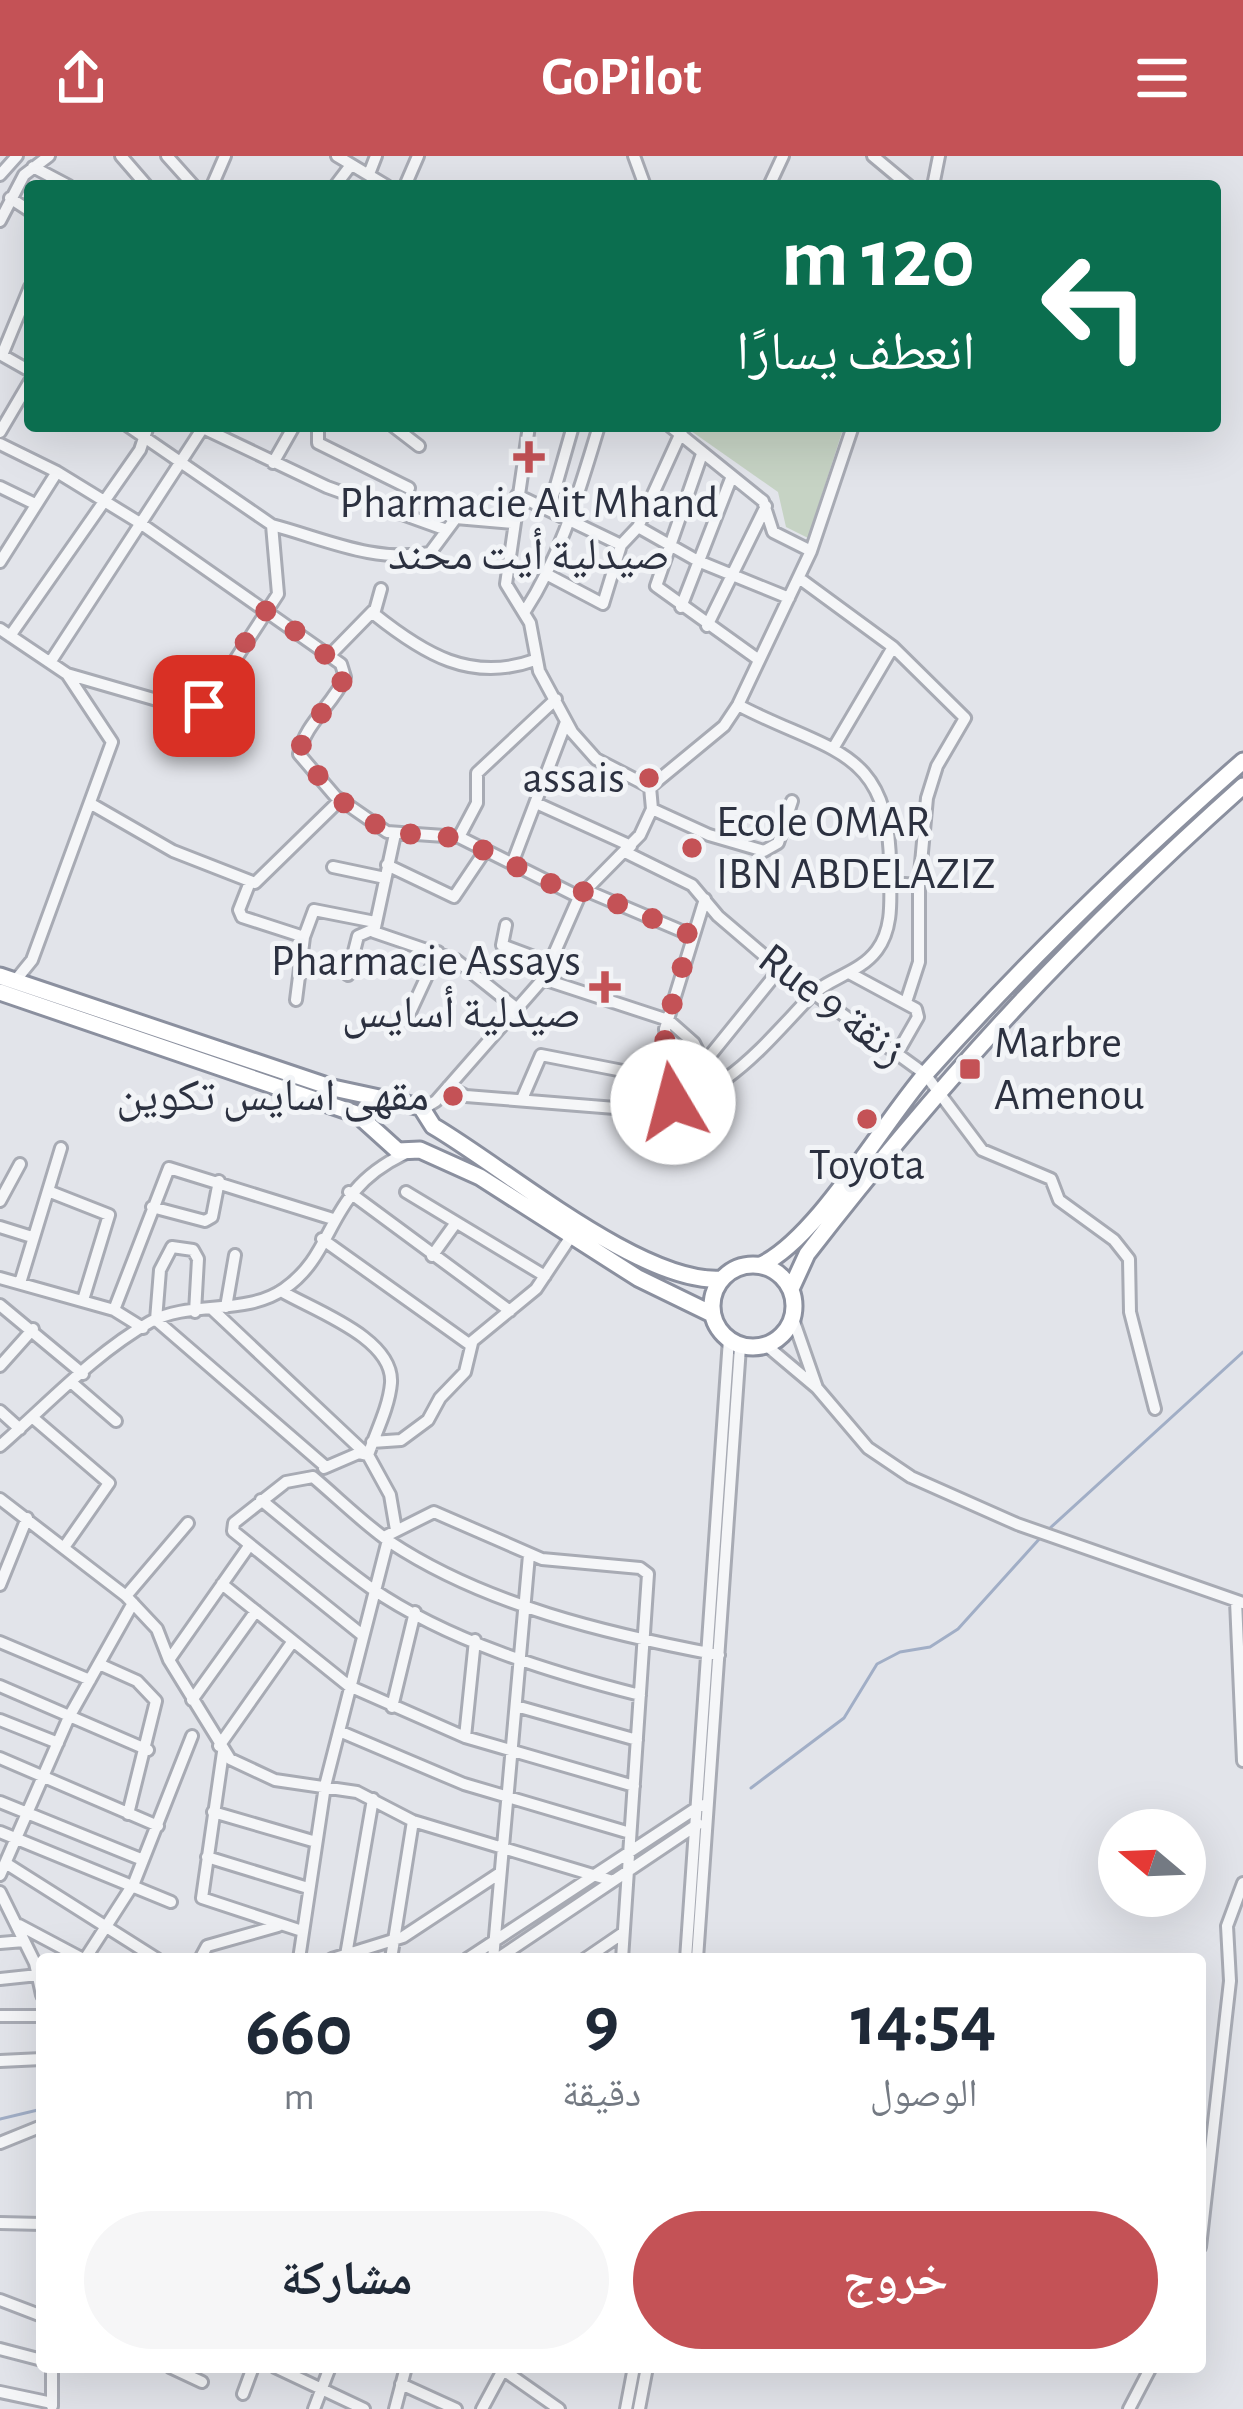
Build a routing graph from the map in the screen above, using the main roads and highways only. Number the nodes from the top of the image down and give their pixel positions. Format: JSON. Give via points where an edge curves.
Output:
{"nodes":[{"id":1,"x":1243,"y":761,"type":"edge"},
{"id":2,"x":1243,"y":786,"type":"edge"},
{"id":3,"x":7,"y":979,"type":"edge"},
{"id":4,"x":0,"y":992,"type":"edge"},
{"id":5,"x":402,"y":1105,"type":"junction"},
{"id":6,"x":430,"y":1120,"type":"junction"},
{"id":7,"x":386,"y":1138,"type":"junction"},
{"id":8,"x":413,"y":1152,"type":"junction"},
{"id":9,"x":761,"y":1265,"type":"junction"},
{"id":10,"x":722,"y":1280,"type":"junction"},
{"id":11,"x":791,"y":1289,"type":"junction"},
{"id":12,"x":712,"y":1314,"type":"junction"}],
"edges":[{"from":1,"to":9,"type":"highway","via":[[1050,940],[925,1074],[798,1238]]},
{"from":2,"to":11,"type":"highway","via":[[1072,944],[938,1089],[807,1254]]},
{"from":3,"to":5,"type":"highway"},
{"from":4,"to":7,"type":"highway","via":[[357,1114]]},
{"from":5,"to":6,"type":"highway"},
{"from":5,"to":7,"type":"highway","via":[[385,1120]]},
{"from":6,"to":8,"type":"highway"},
{"from":6,"to":10,"type":"highway","via":[[646,1262]]},
{"from":7,"to":8,"type":"highway"},
{"from":8,"to":12,"type":"highway","via":[[480,1177],[638,1278]]},
{"from":9,"to":10,"type":"highway"},
{"from":9,"to":11,"type":"highway"},
{"from":10,"to":12,"type":"highway"},
{"from":11,"to":12,"type":"highway","via":[[793,1319],[767,1346],[735,1343]]}]}
